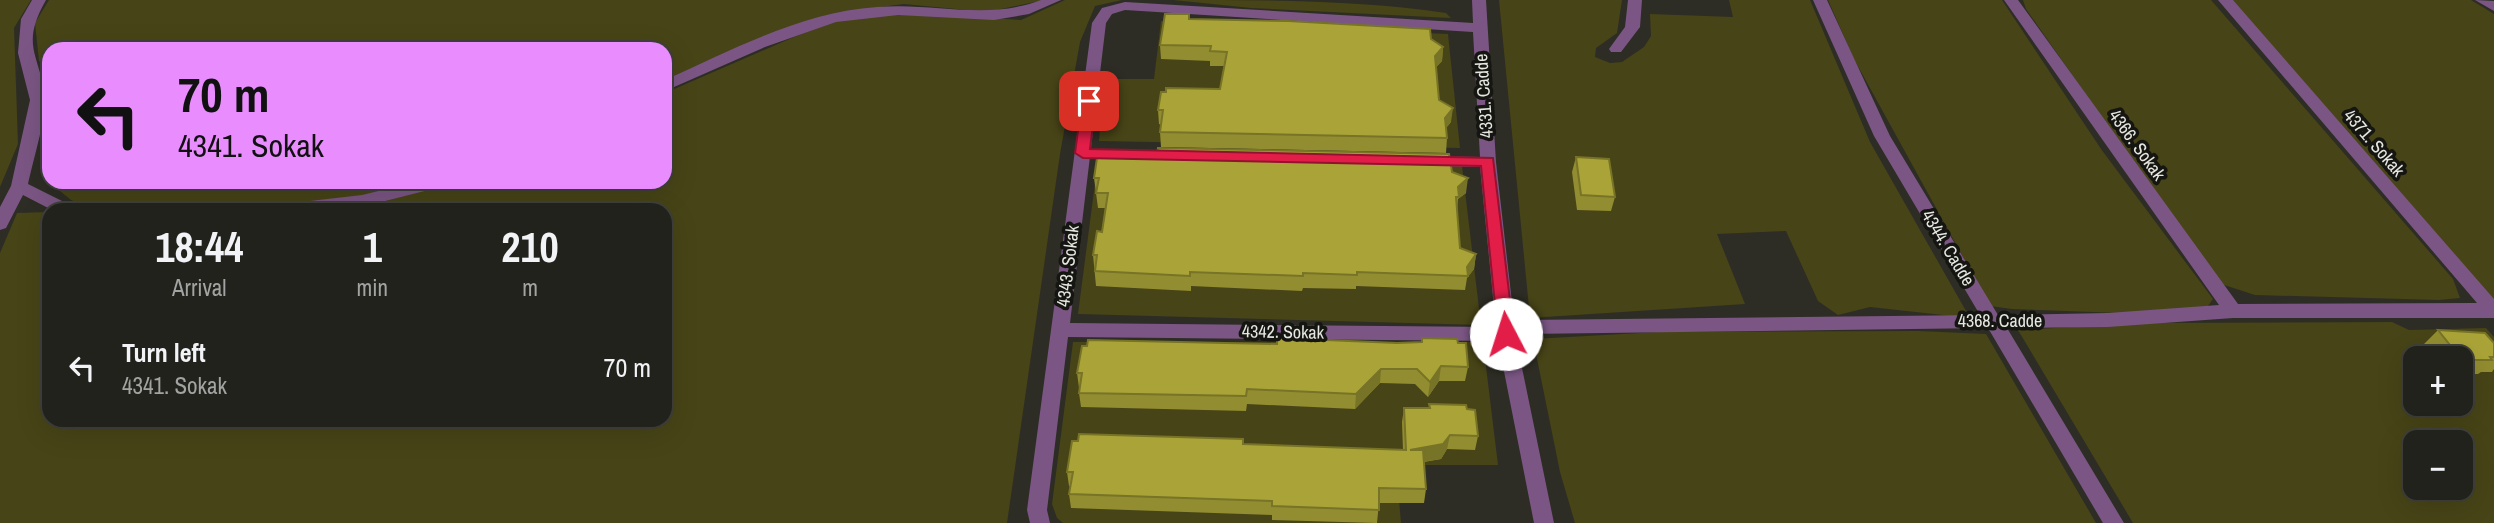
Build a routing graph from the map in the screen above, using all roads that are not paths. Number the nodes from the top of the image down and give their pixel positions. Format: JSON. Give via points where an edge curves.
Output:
{"nodes":[{"id":1,"x":39,"y":0,"type":"edge"},
{"id":2,"x":1054,"y":0,"type":"edge"},
{"id":3,"x":1479,"y":0,"type":"edge"},
{"id":4,"x":1635,"y":0,"type":"edge"},
{"id":5,"x":1820,"y":0,"type":"edge"},
{"id":6,"x":2011,"y":0,"type":"edge"},
{"id":7,"x":2225,"y":0,"type":"edge"},
{"id":8,"x":2482,"y":0,"type":"edge"},
{"id":9,"x":2494,"y":7,"type":"edge"},
{"id":10,"x":1480,"y":28,"type":"junction"},
{"id":11,"x":1616,"y":49,"type":"dead end"},
{"id":12,"x":672,"y":83,"type":"edge"},
{"id":13,"x":1418,"y":160,"type":"edge"},
{"id":14,"x":1488,"y":162,"type":"junction"},
{"id":15,"x":19,"y":186,"type":"junction"},
{"id":16,"x":410,"y":189,"type":"edge"},
{"id":17,"x":52,"y":203,"type":"edge"},
{"id":18,"x":345,"y":203,"type":"edge"},
{"id":19,"x":0,"y":224,"type":"edge"},
{"id":20,"x":2494,"y":310,"type":"edge"},
{"id":21,"x":2233,"y":311,"type":"junction"},
{"id":22,"x":1992,"y":320,"type":"junction"},
{"id":23,"x":1060,"y":330,"type":"junction"},
{"id":24,"x":1506,"y":331,"type":"junction"},
{"id":25,"x":1040,"y":523,"type":"edge"},
{"id":26,"x":1544,"y":523,"type":"edge"},
{"id":27,"x":2114,"y":523,"type":"edge"}],
"edges":[{"from":1,"to":15,"type":"street","via":[[28,19],[25,53],[38,100]]},
{"from":2,"to":12,"type":"street","via":[[990,16],[888,10],[859,13],[789,32]]},
{"from":3,"to":10,"type":"street","name":"4331. Cadde"},
{"from":4,"to":11,"type":"street","via":[[1636,21],[1629,38]]},
{"from":5,"to":22,"type":"street","name":"4344. Cadde","via":[[1882,136]]},
{"from":6,"to":21,"type":"street","name":"4366. Sokak"},
{"from":7,"to":20,"type":"street","name":"4371. Sokak"},
{"from":8,"to":9,"type":"street"},
{"from":10,"to":14,"type":"street","name":"4331. Cadde"},
{"from":10,"to":23,"type":"street","name":"4343. Sokak","via":[[1125,6],[1107,11],[1099,23],[1090,154]]},
{"from":13,"to":14,"type":"street"},
{"from":14,"to":24,"type":"street","name":"4331. Cadde"},
{"from":15,"to":17,"type":"street"},
{"from":15,"to":19,"type":"street"},
{"from":16,"to":18,"type":"street"},
{"from":20,"to":21,"type":"street","name":"4368. Cadde"},
{"from":21,"to":22,"type":"street","name":"4368. Cadde","via":[[2108,320]]},
{"from":22,"to":24,"type":"street","name":"4368. Cadde"},
{"from":22,"to":27,"type":"street","name":"4344. Cadde"},
{"from":23,"to":24,"type":"street","name":"4342. Sokak"},
{"from":23,"to":25,"type":"street","name":"4343. Sokak","via":[[1037,510]]},
{"from":24,"to":26,"type":"street","name":"4331. Cadde"}]}
